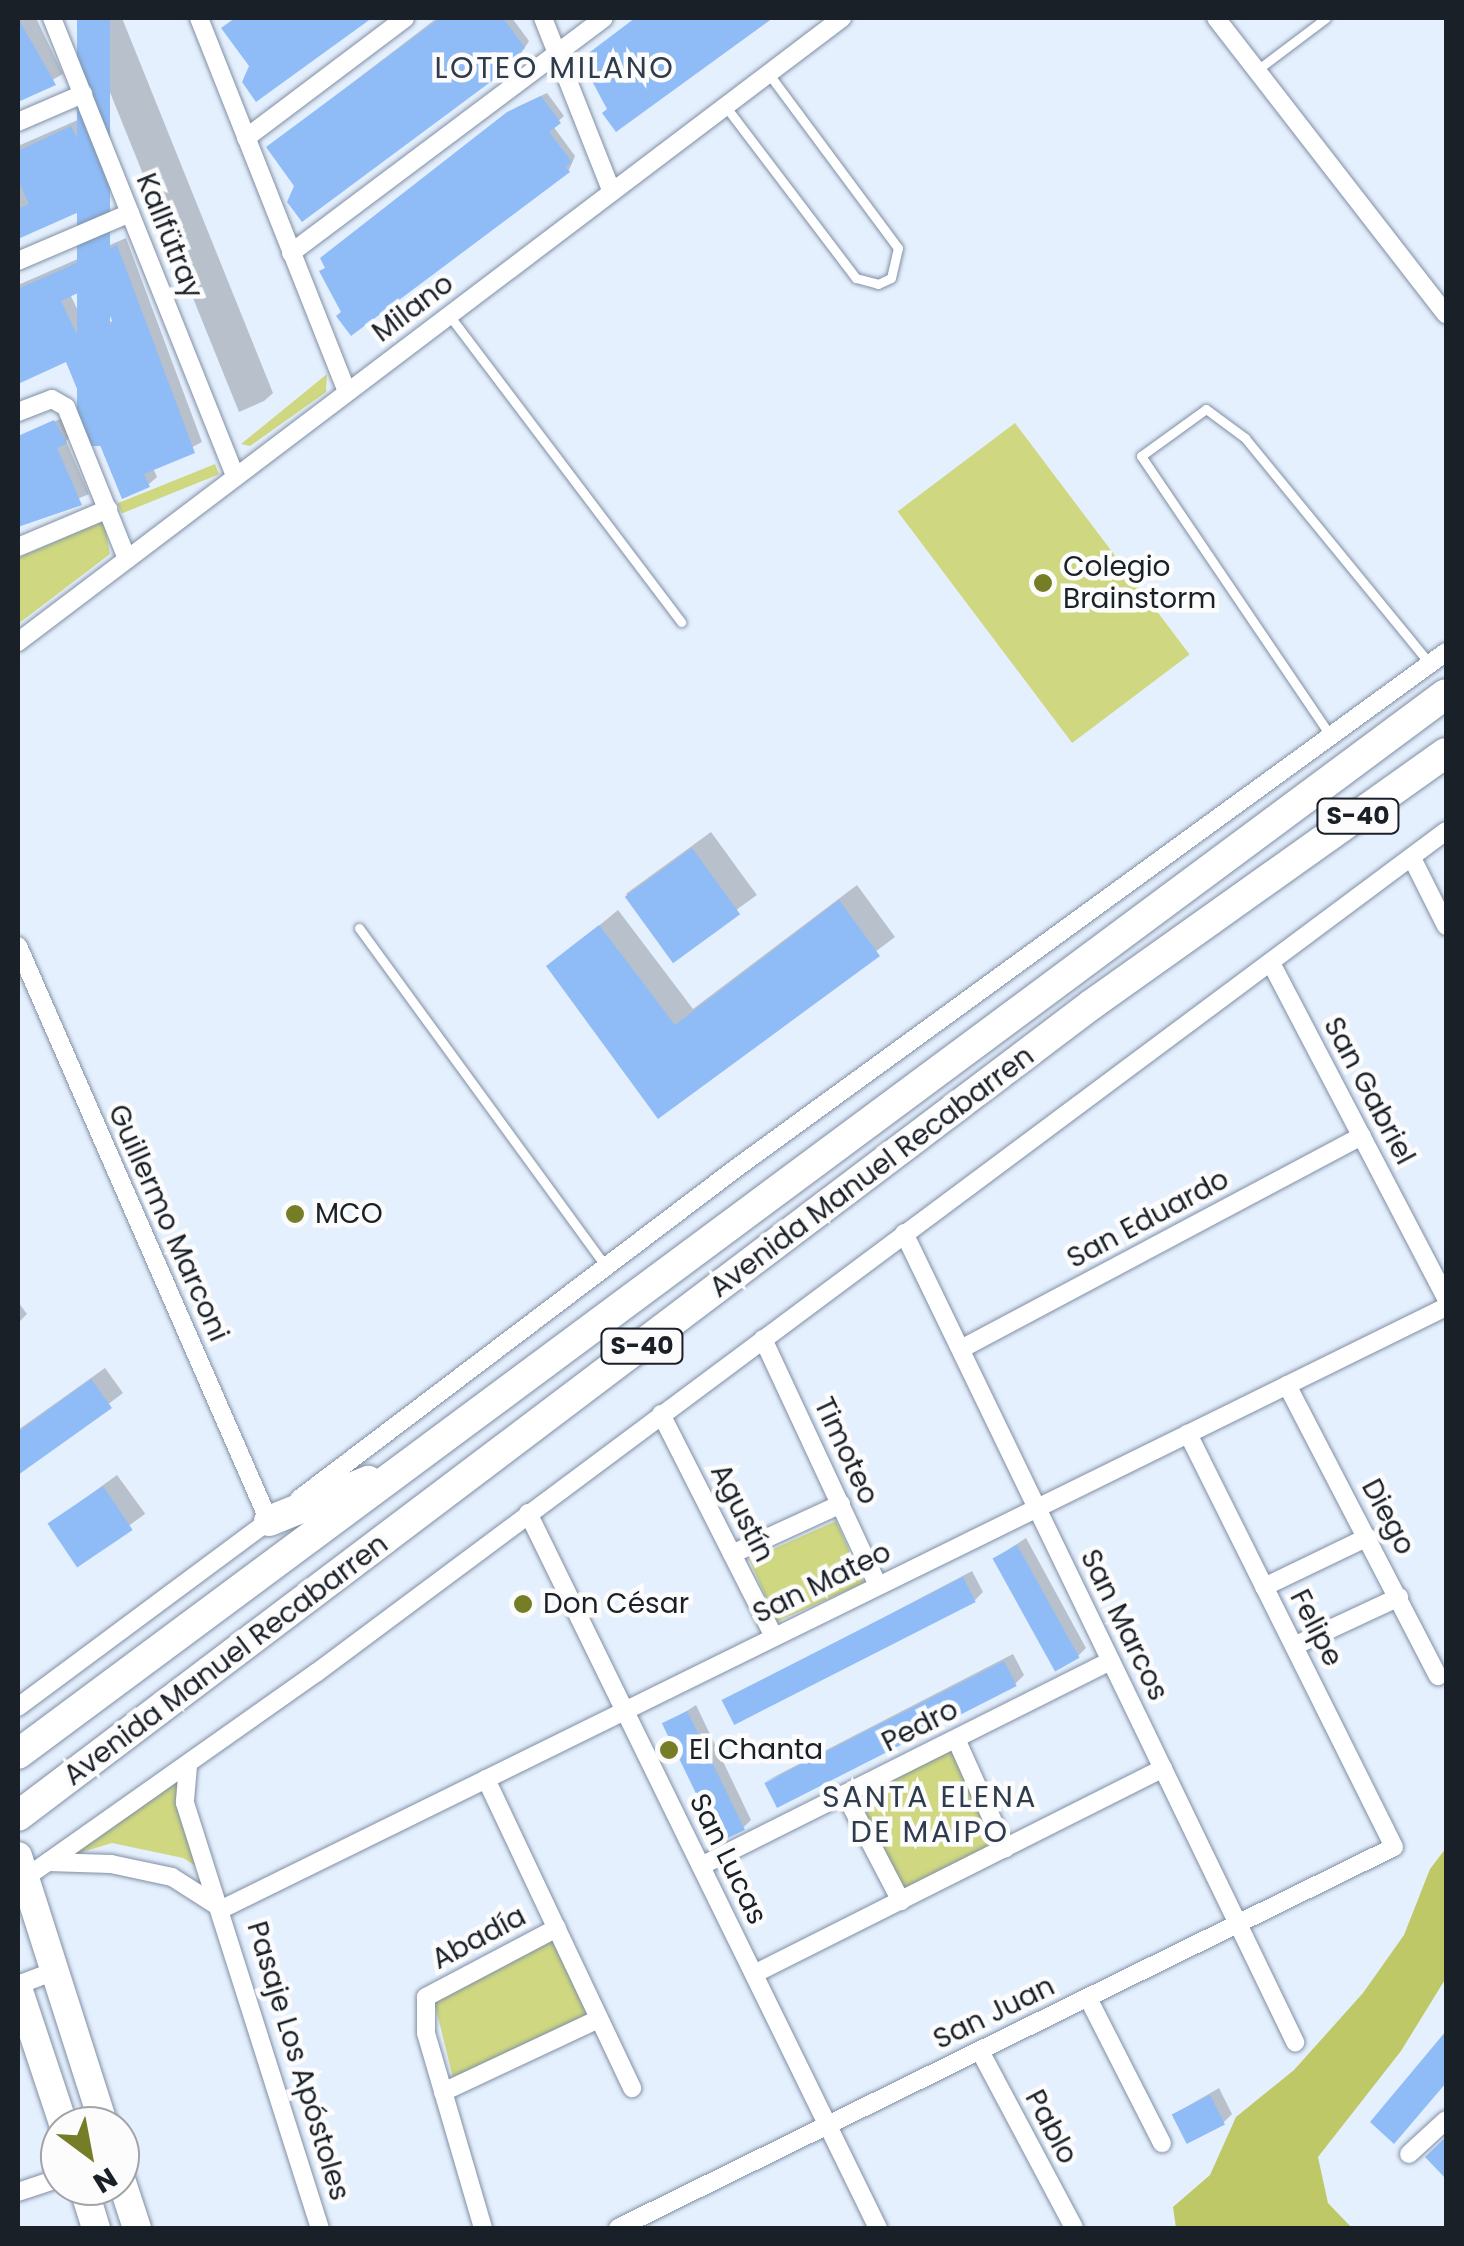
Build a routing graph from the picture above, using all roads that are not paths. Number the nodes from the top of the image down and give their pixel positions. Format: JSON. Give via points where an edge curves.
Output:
{"nodes":[{"id":1,"x":52,"y":18,"type":"edge"},
{"id":2,"x":405,"y":18,"type":"edge"},
{"id":3,"x":543,"y":18,"type":"edge"},
{"id":4,"x":604,"y":18,"type":"edge"},
{"id":5,"x":842,"y":18,"type":"edge"},
{"id":6,"x":1216,"y":18,"type":"edge"},
{"id":7,"x":1326,"y":18,"type":"edge"},
{"id":8,"x":202,"y":19,"type":"edge"},
{"id":9,"x":557,"y":53,"type":"junction"},
{"id":10,"x":1257,"y":70,"type":"junction"},
{"id":11,"x":769,"y":74,"type":"junction"},
{"id":12,"x":82,"y":94,"type":"junction"},
{"id":13,"x":726,"y":106,"type":"junction"},
{"id":14,"x":18,"y":122,"type":"edge"},
{"id":15,"x":246,"y":138,"type":"junction"},
{"id":16,"x":612,"y":192,"type":"junction"},
{"id":17,"x":130,"y":213,"type":"junction"},
{"id":18,"x":292,"y":253,"type":"junction"},
{"id":19,"x":18,"y":261,"type":"edge"},
{"id":20,"x":1446,"y":314,"type":"edge"},
{"id":21,"x":449,"y":315,"type":"junction"},
{"id":22,"x":347,"y":392,"type":"junction"},
{"id":23,"x":18,"y":412,"type":"edge"},
{"id":24,"x":236,"y":476,"type":"junction"},
{"id":25,"x":108,"y":508,"type":"junction"},
{"id":26,"x":18,"y":547,"type":"edge"},
{"id":27,"x":127,"y":559,"type":"junction"},
{"id":28,"x":681,"y":622,"type":"dead end"},
{"id":29,"x":18,"y":642,"type":"edge"},
{"id":30,"x":1446,"y":652,"type":"edge"},
{"id":31,"x":1430,"y":664,"type":"junction"},
{"id":32,"x":1446,"y":694,"type":"edge"},
{"id":33,"x":1332,"y":738,"type":"junction"},
{"id":34,"x":1446,"y":753,"type":"edge"},
{"id":35,"x":1446,"y":832,"type":"edge"},
{"id":36,"x":1412,"y":858,"type":"junction"},
{"id":37,"x":1446,"y":926,"type":"edge"},
{"id":38,"x":359,"y":928,"type":"dead end"},
{"id":39,"x":18,"y":946,"type":"edge"},
{"id":40,"x":1271,"y":964,"type":"junction"},
{"id":41,"x":1362,"y":1136,"type":"junction"},
{"id":42,"x":904,"y":1233,"type":"junction"},
{"id":43,"x":606,"y":1267,"type":"junction"},
{"id":44,"x":1446,"y":1298,"type":"edge"},
{"id":45,"x":1446,"y":1306,"type":"edge"},
{"id":46,"x":764,"y":1339,"type":"junction"},
{"id":47,"x":961,"y":1350,"type":"junction"},
{"id":48,"x":1287,"y":1385,"type":"junction"},
{"id":49,"x":661,"y":1414,"type":"junction"},
{"id":50,"x":1188,"y":1434,"type":"junction"},
{"id":51,"x":412,"y":1462,"type":"junction"},
{"id":52,"x":840,"y":1504,"type":"junction"},
{"id":53,"x":1037,"y":1508,"type":"junction"},
{"id":54,"x":528,"y":1513,"type":"junction"},
{"id":55,"x":269,"y":1522,"type":"junction"},
{"id":56,"x":1368,"y":1537,"type":"junction"},
{"id":57,"x":732,"y":1554,"type":"junction"},
{"id":58,"x":878,"y":1586,"type":"junction"},
{"id":59,"x":1264,"y":1587,"type":"junction"},
{"id":60,"x":1398,"y":1597,"type":"junction"},
{"id":61,"x":774,"y":1637,"type":"junction"},
{"id":62,"x":1294,"y":1646,"type":"junction"},
{"id":63,"x":1111,"y":1661,"type":"junction"},
{"id":64,"x":1438,"y":1676,"type":"dead end"},
{"id":65,"x":18,"y":1708,"type":"edge"},
{"id":66,"x":625,"y":1710,"type":"junction"},
{"id":67,"x":956,"y":1739,"type":"junction"},
{"id":68,"x":18,"y":1754,"type":"edge"},
{"id":69,"x":188,"y":1766,"type":"junction"},
{"id":70,"x":1163,"y":1768,"type":"junction"},
{"id":71,"x":486,"y":1779,"type":"junction"},
{"id":72,"x":845,"y":1794,"type":"junction"},
{"id":73,"x":18,"y":1816,"type":"edge"},
{"id":74,"x":1394,"y":1847,"type":"joint"},
{"id":75,"x":1005,"y":1848,"type":"junction"},
{"id":76,"x":701,"y":1866,"type":"junction"},
{"id":77,"x":27,"y":1870,"type":"edge"},
{"id":78,"x":901,"y":1901,"type":"junction"},
{"id":79,"x":222,"y":1909,"type":"junction"},
{"id":80,"x":1238,"y":1925,"type":"junction"},
{"id":81,"x":557,"y":1928,"type":"junction"},
{"id":82,"x":54,"y":1971,"type":"junction"},
{"id":83,"x":754,"y":1974,"type":"junction"},
{"id":84,"x":18,"y":1987,"type":"edge"},
{"id":85,"x":1088,"y":1998,"type":"junction"},
{"id":86,"x":600,"y":2019,"type":"junction"},
{"id":87,"x":1294,"y":2042,"type":"dead end"},
{"id":88,"x":980,"y":2051,"type":"junction"},
{"id":89,"x":632,"y":2088,"type":"dead end"},
{"id":90,"x":443,"y":2092,"type":"junction"},
{"id":91,"x":57,"y":2106,"type":"edge"},
{"id":92,"x":98,"y":2106,"type":"edge"},
{"id":93,"x":1446,"y":2120,"type":"edge"},
{"id":94,"x":828,"y":2126,"type":"junction"},
{"id":95,"x":1162,"y":2143,"type":"dead end"},
{"id":96,"x":1409,"y":2154,"type":"dead end"},
{"id":97,"x":320,"y":2228,"type":"edge"},
{"id":98,"x":483,"y":2228,"type":"edge"},
{"id":99,"x":618,"y":2228,"type":"edge"},
{"id":100,"x":878,"y":2228,"type":"edge"},
{"id":101,"x":1074,"y":2228,"type":"edge"}],
"edges":[{"from":1,"to":12,"type":"street","name":"Kallfütray"},
{"from":2,"to":15,"type":"street"},
{"from":3,"to":9,"type":"street"},
{"from":4,"to":9,"type":"street"},
{"from":5,"to":11,"type":"street","name":"Milano"},
{"from":6,"to":10,"type":"street"},
{"from":7,"to":10,"type":"lane"},
{"from":8,"to":15,"type":"street"},
{"from":9,"to":16,"type":"street"},
{"from":9,"to":18,"type":"street"},
{"from":10,"to":20,"type":"street"},
{"from":11,"to":13,"type":"street","name":"Milano"},
{"from":11,"to":13,"type":"lane","via":[[898,248],[890,278],[878,284],[856,278]]},
{"from":12,"to":14,"type":"street"},
{"from":12,"to":17,"type":"street","name":"Kallfütray"},
{"from":13,"to":16,"type":"street","name":"Milano"},
{"from":15,"to":18,"type":"street"},
{"from":16,"to":21,"type":"street","name":"Milano"},
{"from":17,"to":19,"type":"street"},
{"from":17,"to":24,"type":"street","name":"Kallfütray"},
{"from":18,"to":22,"type":"street"},
{"from":21,"to":22,"type":"street","name":"Milano"},
{"from":21,"to":28,"type":"lane"},
{"from":22,"to":24,"type":"street","name":"Milano"},
{"from":23,"to":25,"type":"street","via":[[52,399],[66,406]]},
{"from":24,"to":27,"type":"street","name":"Milano"},
{"from":25,"to":26,"type":"street"},
{"from":25,"to":27,"type":"street"},
{"from":27,"to":29,"type":"street","name":"Milano"},
{"from":30,"to":31,"type":"street"},
{"from":31,"to":33,"type":"street"},
{"from":31,"to":33,"type":"lane","via":[[1245,438],[1219,419],[1206,410],[1142,456]]},
{"from":32,"to":51,"type":"main road","name":"Avenida Manuel Recabarren","number":"S-40"},
{"from":33,"to":43,"type":"street"},
{"from":34,"to":73,"type":"main road","name":"Avenida Manuel Recabarren","number":"S-40","via":[[1092,1005]]},
{"from":35,"to":36,"type":"street","name":"Avenida Manuel Recabarren"},
{"from":36,"to":37,"type":"street"},
{"from":36,"to":40,"type":"street","name":"Avenida Manuel Recabarren"},
{"from":38,"to":43,"type":"lane"},
{"from":39,"to":55,"type":"street","name":"Guillermo Marconi"},
{"from":40,"to":41,"type":"street","name":"San Gabriel"},
{"from":40,"to":42,"type":"street","name":"Avenida Manuel Recabarren"},
{"from":41,"to":44,"type":"street","name":"San Gabriel"},
{"from":41,"to":47,"type":"street","name":"San Eduardo"},
{"from":42,"to":46,"type":"street","name":"Avenida Manuel Recabarren"},
{"from":42,"to":47,"type":"street","name":"San Marcos"},
{"from":43,"to":55,"type":"street"},
{"from":45,"to":48,"type":"street","name":"San Mateo"},
{"from":46,"to":49,"type":"street","name":"Avenida Manuel Recabarren"},
{"from":46,"to":52,"type":"street","name":"Timoteo"},
{"from":47,"to":53,"type":"street","name":"San Marcos"},
{"from":48,"to":50,"type":"street","name":"San Mateo"},
{"from":48,"to":56,"type":"street","name":"Diego"},
{"from":49,"to":54,"type":"street","name":"Avenida Manuel Recabarren"},
{"from":49,"to":57,"type":"street","name":"Agustín"},
{"from":50,"to":53,"type":"street","name":"San Mateo"},
{"from":50,"to":59,"type":"street","name":"Felipe"},
{"from":51,"to":55,"type":"main road"},
{"from":51,"to":68,"type":"main road","name":"Avenida Manuel Recabarren","number":"S-40"},
{"from":52,"to":57,"type":"street"},
{"from":52,"to":58,"type":"street","name":"Timoteo"},
{"from":53,"to":58,"type":"street","name":"San Mateo"},
{"from":53,"to":63,"type":"street","name":"San Marcos"},
{"from":54,"to":66,"type":"street","name":"San Lucas"},
{"from":54,"to":69,"type":"street","name":"Avenida Manuel Recabarren"},
{"from":55,"to":65,"type":"street"},
{"from":56,"to":59,"type":"street"},
{"from":56,"to":60,"type":"street","name":"Diego"},
{"from":57,"to":61,"type":"street","name":"Agustín"},
{"from":58,"to":61,"type":"street","name":"San Mateo"},
{"from":59,"to":62,"type":"street","name":"Felipe"},
{"from":60,"to":62,"type":"street"},
{"from":60,"to":64,"type":"street","name":"Diego"},
{"from":61,"to":66,"type":"street","name":"San Mateo"},
{"from":62,"to":74,"type":"street","name":"Felipe"},
{"from":63,"to":67,"type":"street","name":"Pedro"},
{"from":63,"to":70,"type":"street","name":"San Marcos"},
{"from":66,"to":71,"type":"street","name":"San Mateo"},
{"from":66,"to":76,"type":"street","name":"San Lucas"},
{"from":67,"to":72,"type":"street","name":"Pedro"},
{"from":67,"to":75,"type":"street"},
{"from":69,"to":77,"type":"street","name":"Avenida Manuel Recabarren"},
{"from":69,"to":79,"type":"street","name":"Pasaje Los Apóstoles","via":[[185,1803]]},
{"from":70,"to":75,"type":"street"},
{"from":70,"to":80,"type":"street","name":"San Marcos"},
{"from":71,"to":79,"type":"street","name":"San Mateo"},
{"from":71,"to":81,"type":"street"},
{"from":72,"to":76,"type":"street","name":"Pedro"},
{"from":72,"to":78,"type":"street"},
{"from":74,"to":80,"type":"street","name":"San Juan"},
{"from":75,"to":78,"type":"street"},
{"from":76,"to":83,"type":"street","name":"San Lucas"},
{"from":77,"to":79,"type":"street","name":"Pasaje Los Apóstoles","via":[[112,1864],[172,1877]]},
{"from":77,"to":82,"type":"main road"},
{"from":78,"to":83,"type":"street"},
{"from":79,"to":97,"type":"street","name":"Pasaje Los Apóstoles"},
{"from":80,"to":85,"type":"street","name":"San Juan"},
{"from":80,"to":87,"type":"street","name":"San Marcos"},
{"from":81,"to":86,"type":"street"},
{"from":81,"to":90,"type":"street","name":"Abadía","via":[[426,1997],[426,2034]]},
{"from":82,"to":84,"type":"street"},
{"from":82,"to":92,"type":"main road"},
{"from":83,"to":94,"type":"street","name":"San Lucas"},
{"from":84,"to":91,"type":"main road"},
{"from":85,"to":88,"type":"street","name":"San Juan"},
{"from":85,"to":95,"type":"street"},
{"from":86,"to":89,"type":"street"},
{"from":86,"to":90,"type":"street"},
{"from":88,"to":94,"type":"street","name":"San Juan"},
{"from":88,"to":101,"type":"street","name":"Pablo"},
{"from":90,"to":98,"type":"street"},
{"from":93,"to":96,"type":"street"},
{"from":94,"to":99,"type":"street","name":"San Juan"},
{"from":94,"to":100,"type":"street","name":"San Lucas"}]}
